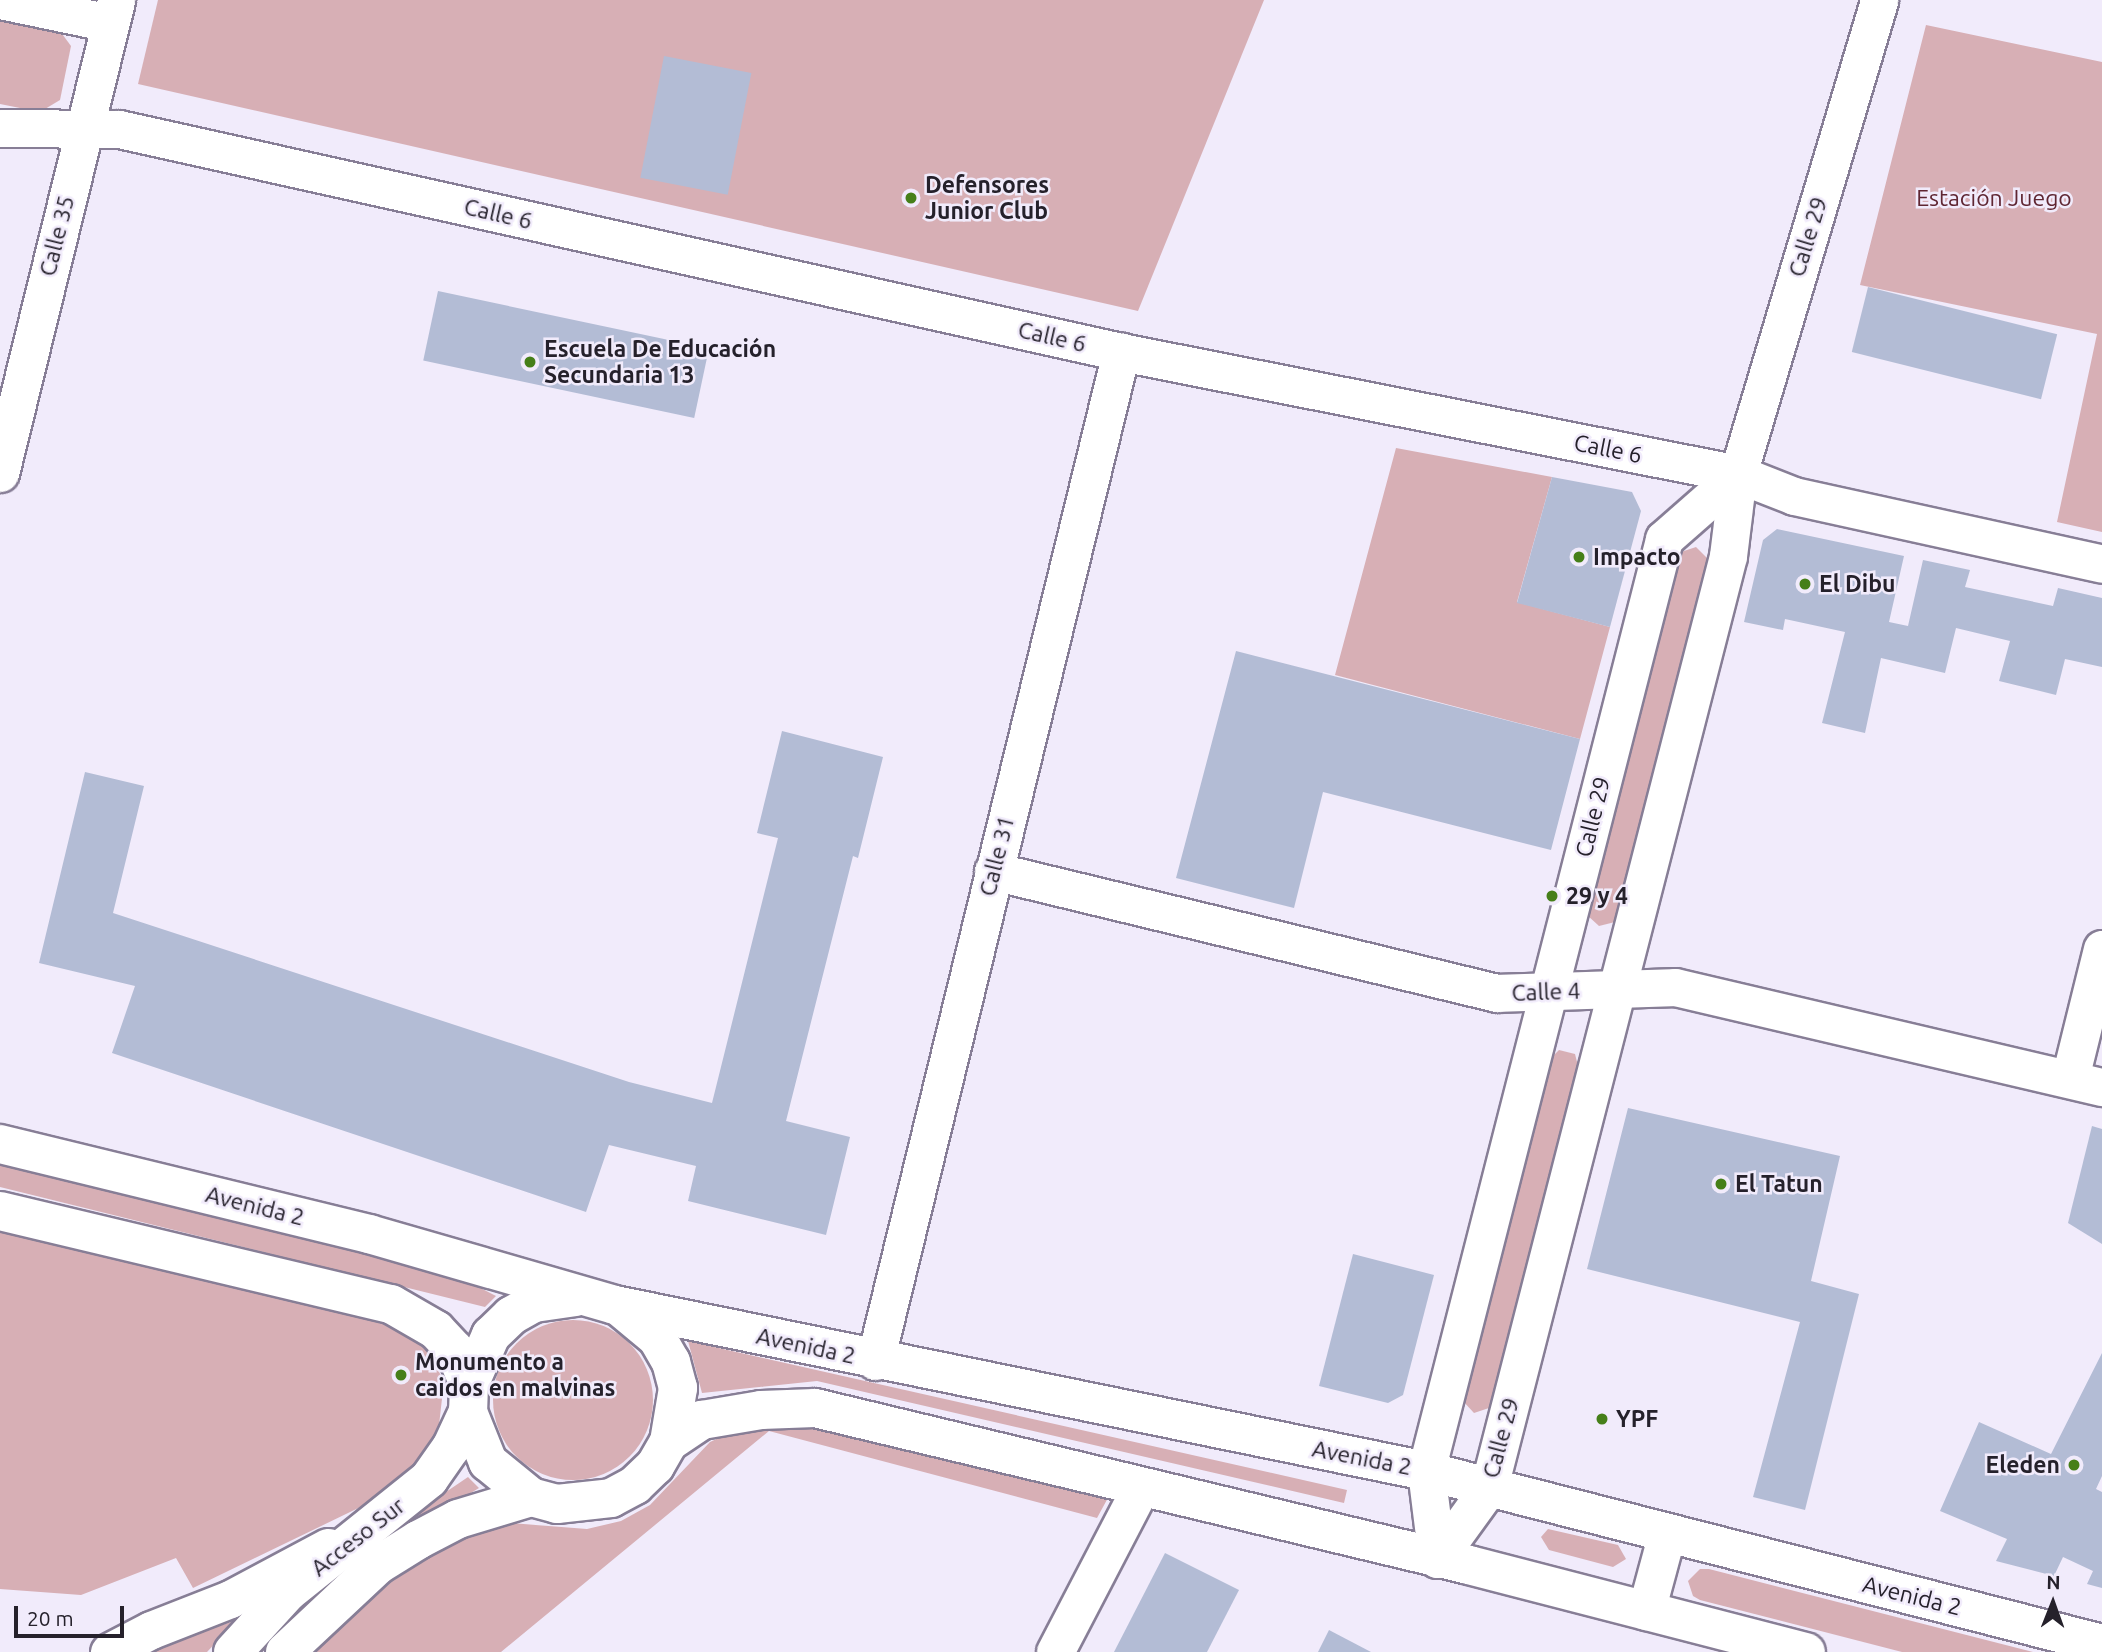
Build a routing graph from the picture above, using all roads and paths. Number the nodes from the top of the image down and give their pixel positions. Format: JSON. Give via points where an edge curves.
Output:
{"nodes":[{"id":1,"x":0,"y":0,"type":"edge"},
{"id":2,"x":1879,"y":0,"type":"edge"},
{"id":3,"x":113,"y":11,"type":"edge"},
{"id":4,"x":0,"y":128,"type":"edge"},
{"id":5,"x":82,"y":130,"type":"junction"},
{"id":6,"x":1121,"y":352,"type":"junction"},
{"id":7,"x":0,"y":472,"type":"edge"},
{"id":8,"x":1738,"y":474,"type":"junction"},
{"id":9,"x":2102,"y":564,"type":"edge"},
{"id":10,"x":993,"y":872,"type":"junction"},
{"id":11,"x":2102,"y":949,"type":"edge"},
{"id":12,"x":1617,"y":989,"type":"junction"},
{"id":13,"x":1548,"y":991,"type":"junction"},
{"id":14,"x":2086,"y":1082,"type":"edge"},
{"id":15,"x":0,"y":1144,"type":"edge"},
{"id":16,"x":0,"y":1211,"type":"edge"},
{"id":17,"x":602,"y":1301,"type":"junction"},
{"id":18,"x":875,"y":1361,"type":"junction"},
{"id":19,"x":468,"y":1399,"type":"junction"},
{"id":20,"x":669,"y":1443,"type":"junction"},
{"id":21,"x":1426,"y":1471,"type":"junction"},
{"id":22,"x":1489,"y":1487,"type":"junction"},
{"id":23,"x":1140,"y":1489,"type":"junction"},
{"id":24,"x":531,"y":1497,"type":"junction"},
{"id":25,"x":366,"y":1527,"type":"junction"},
{"id":26,"x":1667,"y":1533,"type":"junction"},
{"id":27,"x":1437,"y":1559,"type":"junction"},
{"id":28,"x":1646,"y":1611,"type":"junction"},
{"id":29,"x":2102,"y":1644,"type":"edge"},
{"id":30,"x":109,"y":1652,"type":"edge"},
{"id":31,"x":233,"y":1652,"type":"edge"},
{"id":32,"x":285,"y":1652,"type":"edge"},
{"id":33,"x":1055,"y":1652,"type":"edge"},
{"id":34,"x":1806,"y":1652,"type":"edge"}],
"edges":[{"from":1,"to":3,"type":"street"},
{"from":2,"to":8,"type":"street","name":"Calle 29"},
{"from":3,"to":5,"type":"street","name":"Calle 35"},
{"from":4,"to":5,"type":"street","name":"Calle 6"},
{"from":5,"to":6,"type":"street","name":"Calle 6","via":[[119,129]]},
{"from":5,"to":7,"type":"street","name":"Calle 35"},
{"from":6,"to":8,"type":"street","name":"Calle 6"},
{"from":6,"to":10,"type":"street","name":"Calle 31"},
{"from":8,"to":9,"type":"street","name":"Calle 6","via":[[1794,496]]},
{"from":8,"to":12,"type":"street","name":"Calle 29","via":[[1728,556]]},
{"from":8,"to":13,"type":"street","name":"Calle 29","via":[[1664,540]]},
{"from":10,"to":13,"type":"street","name":"Calle 4","via":[[1497,993]]},
{"from":10,"to":18,"type":"street","name":"Calle 31"},
{"from":11,"to":14,"type":"street"},
{"from":12,"to":13,"type":"street","name":"Calle 4"},
{"from":12,"to":14,"type":"street","name":"Calle 4","via":[[1675,987]]},
{"from":12,"to":22,"type":"street","name":"Calle 29"},
{"from":13,"to":21,"type":"street","name":"Calle 29"},
{"from":15,"to":17,"type":"main road","name":"Avenida 2","via":[[369,1234]]},
{"from":16,"to":19,"type":"main road","via":[[391,1304],[436,1329],[454,1349]]},
{"from":17,"to":18,"type":"main road","name":"Avenida 2"},
{"from":17,"to":19,"type":"main road","name":"Avenida 2","via":[[534,1303],[511,1316],[491,1335]]},
{"from":17,"to":20,"type":"main road","name":"Avenida 2","via":[[639,1318],[671,1362],[678,1388]]},
{"from":18,"to":21,"type":"main road","name":"Avenida 2"},
{"from":19,"to":24,"type":"main road","via":[[488,1462]]},
{"from":19,"to":25,"type":"main road","name":"Acceso Sur","via":[[452,1448],[429,1479]]},
{"from":20,"to":23,"type":"main road","name":"Avenida 2","via":[[702,1420],[761,1410],[815,1408]]},
{"from":20,"to":24,"type":"main road","name":"Avenida 2","via":[[655,1466],[635,1485],[611,1498],[585,1504]]},
{"from":21,"to":22,"type":"main road","name":"Avenida 2"},
{"from":21,"to":27,"type":"street","name":"Calle 29"},
{"from":22,"to":26,"type":"main road","name":"Avenida 2"},
{"from":22,"to":27,"type":"street","name":"Calle 29"},
{"from":23,"to":27,"type":"main road","name":"Avenida 2"},
{"from":23,"to":33,"type":"street"},
{"from":24,"to":32,"type":"main road","via":[[458,1519],[408,1546],[327,1609]]},
{"from":25,"to":30,"type":"street","via":[[230,1599]]},
{"from":25,"to":31,"type":"main road","name":"Acceso Sur","via":[[288,1592]]},
{"from":26,"to":28,"type":"street"},
{"from":26,"to":29,"type":"main road","name":"Avenida 2"},
{"from":27,"to":28,"type":"main road","name":"Avenida 2"},
{"from":28,"to":34,"type":"main road","name":"Avenida 2"}]}
